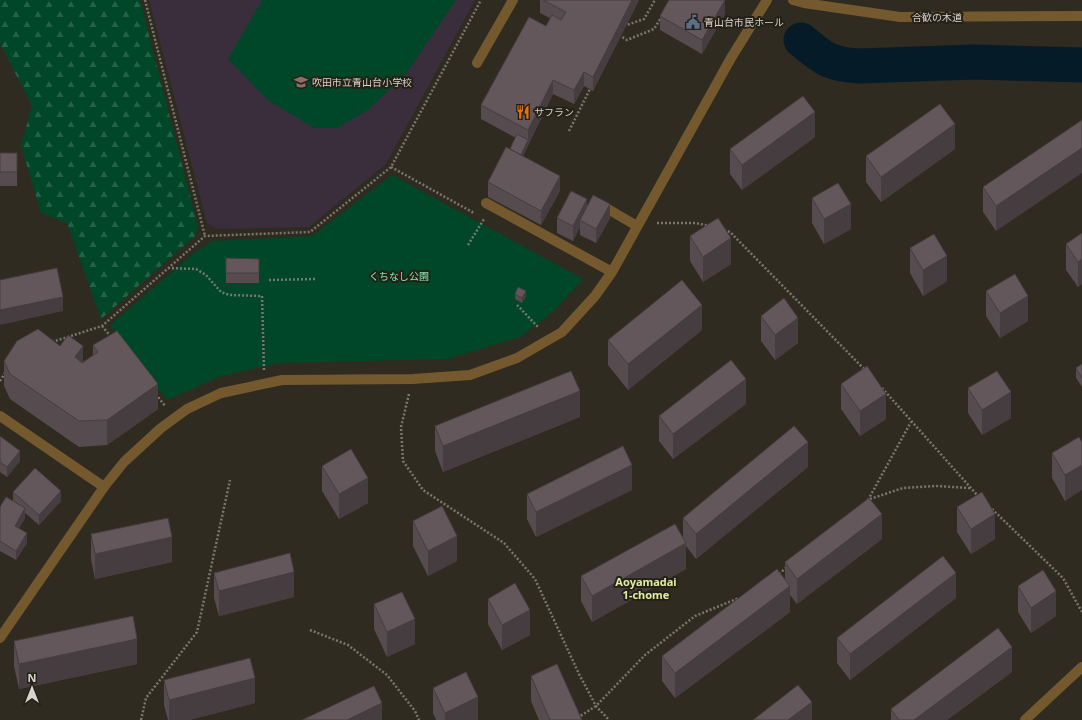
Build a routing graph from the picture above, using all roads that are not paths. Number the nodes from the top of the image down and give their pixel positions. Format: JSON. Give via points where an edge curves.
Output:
{"nodes":[{"id":1,"x":513,"y":0,"type":"edge"},
{"id":2,"x":767,"y":0,"type":"edge"},
{"id":3,"x":793,"y":0,"type":"edge"},
{"id":4,"x":1082,"y":16,"type":"edge"},
{"id":5,"x":477,"y":62,"type":"dead end"},
{"id":6,"x":486,"y":203,"type":"dead end"},
{"id":7,"x":601,"y":205,"type":"edge"},
{"id":8,"x":637,"y":226,"type":"junction"},
{"id":9,"x":612,"y":272,"type":"junction"},
{"id":10,"x":0,"y":416,"type":"edge"},
{"id":11,"x":104,"y":487,"type":"junction"},
{"id":12,"x":0,"y":638,"type":"edge"},
{"id":13,"x":1082,"y":666,"type":"edge"},
{"id":14,"x":1025,"y":720,"type":"edge"}],
"edges":[{"from":1,"to":5,"type":"street"},
{"from":2,"to":8,"type":"street","via":[[731,58]]},
{"from":3,"to":4,"type":"street","name":"合歓の木道","via":[[900,17]]},
{"from":6,"to":9,"type":"street"},
{"from":7,"to":8,"type":"street"},
{"from":8,"to":9,"type":"street"},
{"from":9,"to":11,"type":"street","via":[[595,296],[562,332],[517,358],[470,375],[413,379],[282,380],[221,393],[187,409],[161,428],[124,462]]},
{"from":10,"to":11,"type":"street"},
{"from":11,"to":12,"type":"street"},
{"from":13,"to":14,"type":"street"}]}
